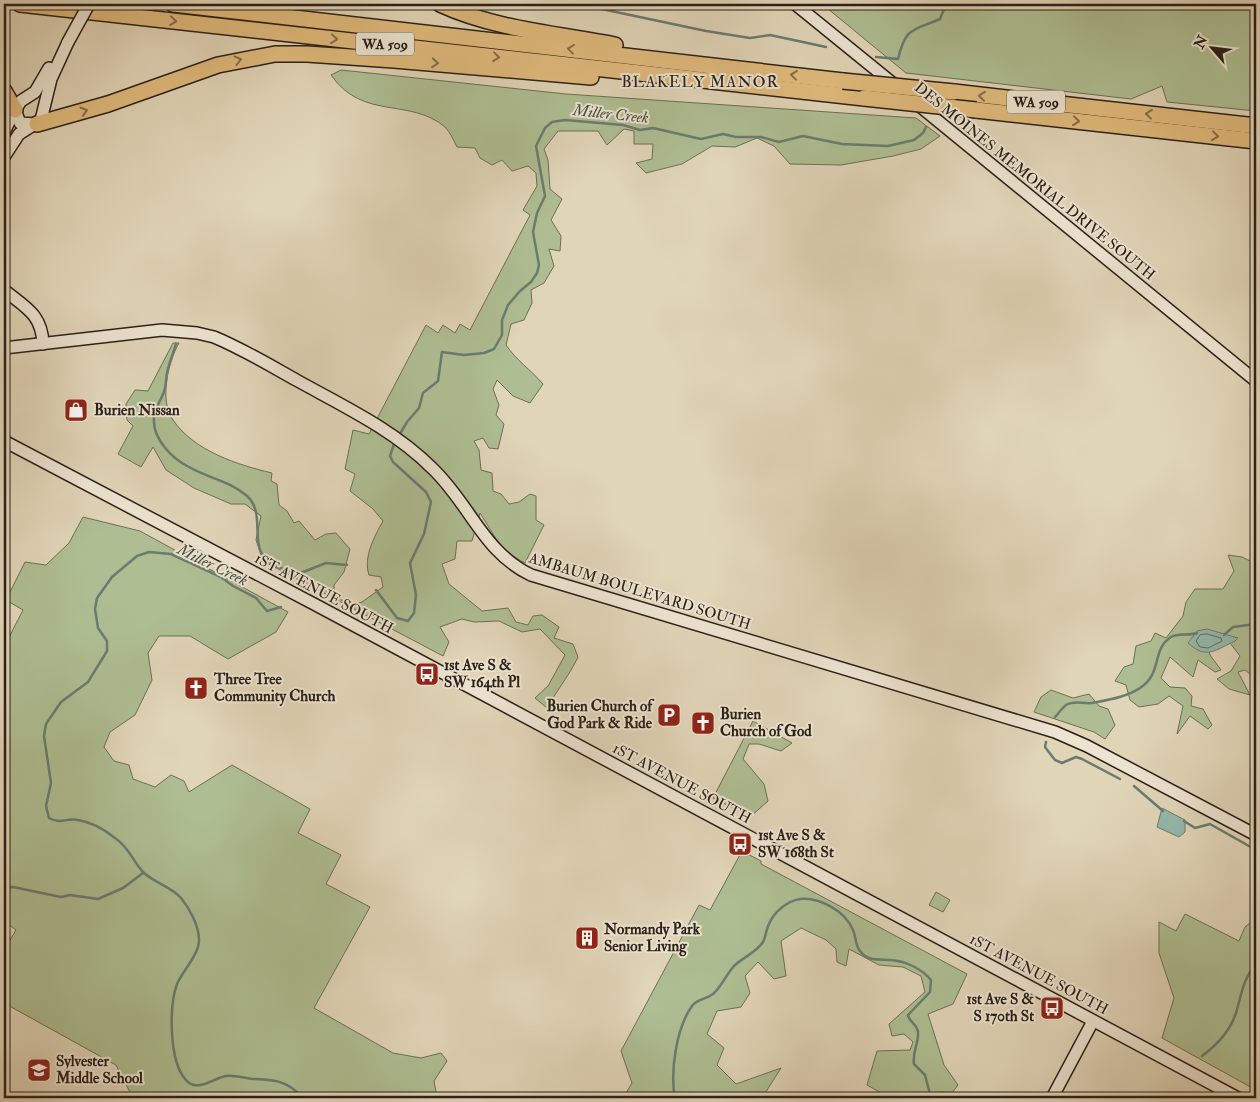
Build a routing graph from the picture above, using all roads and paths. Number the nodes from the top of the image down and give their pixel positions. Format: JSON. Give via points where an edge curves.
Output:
{"nodes":[{"id":1,"x":20,"y":4,"type":"edge"},
{"id":2,"x":82,"y":4,"type":"edge"},
{"id":3,"x":89,"y":4,"type":"edge"},
{"id":4,"x":172,"y":4,"type":"edge"},
{"id":5,"x":440,"y":4,"type":"edge"},
{"id":6,"x":795,"y":4,"type":"edge"},
{"id":7,"x":65,"y":42,"type":"junction"},
{"id":8,"x":672,"y":61,"type":"junction"},
{"id":9,"x":750,"y":87,"type":"junction"},
{"id":10,"x":4,"y":91,"type":"edge"},
{"id":11,"x":15,"y":110,"type":"junction"},
{"id":12,"x":37,"y":124,"type":"junction"},
{"id":13,"x":1256,"y":126,"type":"edge"},
{"id":14,"x":4,"y":132,"type":"edge"},
{"id":15,"x":1256,"y":141,"type":"edge"},
{"id":16,"x":4,"y":157,"type":"edge"},
{"id":17,"x":4,"y":290,"type":"edge"},
{"id":18,"x":43,"y":344,"type":"junction"},
{"id":19,"x":4,"y":348,"type":"edge"},
{"id":20,"x":1256,"y":381,"type":"edge"},
{"id":21,"x":4,"y":441,"type":"edge"},
{"id":22,"x":1256,"y":836,"type":"edge"},
{"id":23,"x":1093,"y":1021,"type":"junction"},
{"id":24,"x":1052,"y":1098,"type":"edge"},
{"id":25,"x":1238,"y":1098,"type":"edge"}],
"edges":[{"from":1,"to":9,"type":"highway","number":"WA 509","one_way":true},
{"from":2,"to":7,"type":"main road"},
{"from":3,"to":7,"type":"main road","bridge":true},
{"from":8,"to":4,"type":"highway","number":"WA 509","one_way":true},
{"from":5,"to":8,"type":"highway","via":[[499,24],[651,52]]},
{"from":6,"to":20,"type":"main road","name":"DES MOINES MEMORIAL DRIVE SOUTH"},
{"from":7,"to":11,"type":"main road","via":[[39,87]]},
{"from":7,"to":12,"type":"main road","via":[[51,79],[44,113]]},
{"from":13,"to":8,"type":"highway","number":"WA 509","one_way":true,"bridge":true},
{"from":12,"to":9,"type":"highway","one_way":true,"via":[[108,104],[218,65],[275,54],[385,59],[716,88]]},
{"from":9,"to":15,"type":"highway","number":"WA 509","one_way":true,"bridge":true},
{"from":10,"to":11,"type":"highway"},
{"from":11,"to":12,"type":"main road","via":[[20,123]]},
{"from":11,"to":14,"type":"main road"},
{"from":12,"to":16,"type":"main road","via":[[19,134]]},
{"from":17,"to":18,"type":"main road","via":[[39,321]]},
{"from":18,"to":19,"type":"main road","name":"AMBAUM BOULEVARD SOUTH"},
{"from":18,"to":22,"type":"main road","name":"AMBAUM BOULEVARD SOUTH","via":[[162,330],[197,333],[229,344],[381,428],[409,447],[457,494],[498,554],[531,576],[1055,732]]},
{"from":21,"to":23,"type":"main road","name":"1ST AVENUE SOUTH"},
{"from":23,"to":24,"type":"main road"},
{"from":23,"to":25,"type":"main road","name":"1ST AVENUE SOUTH"}]}
